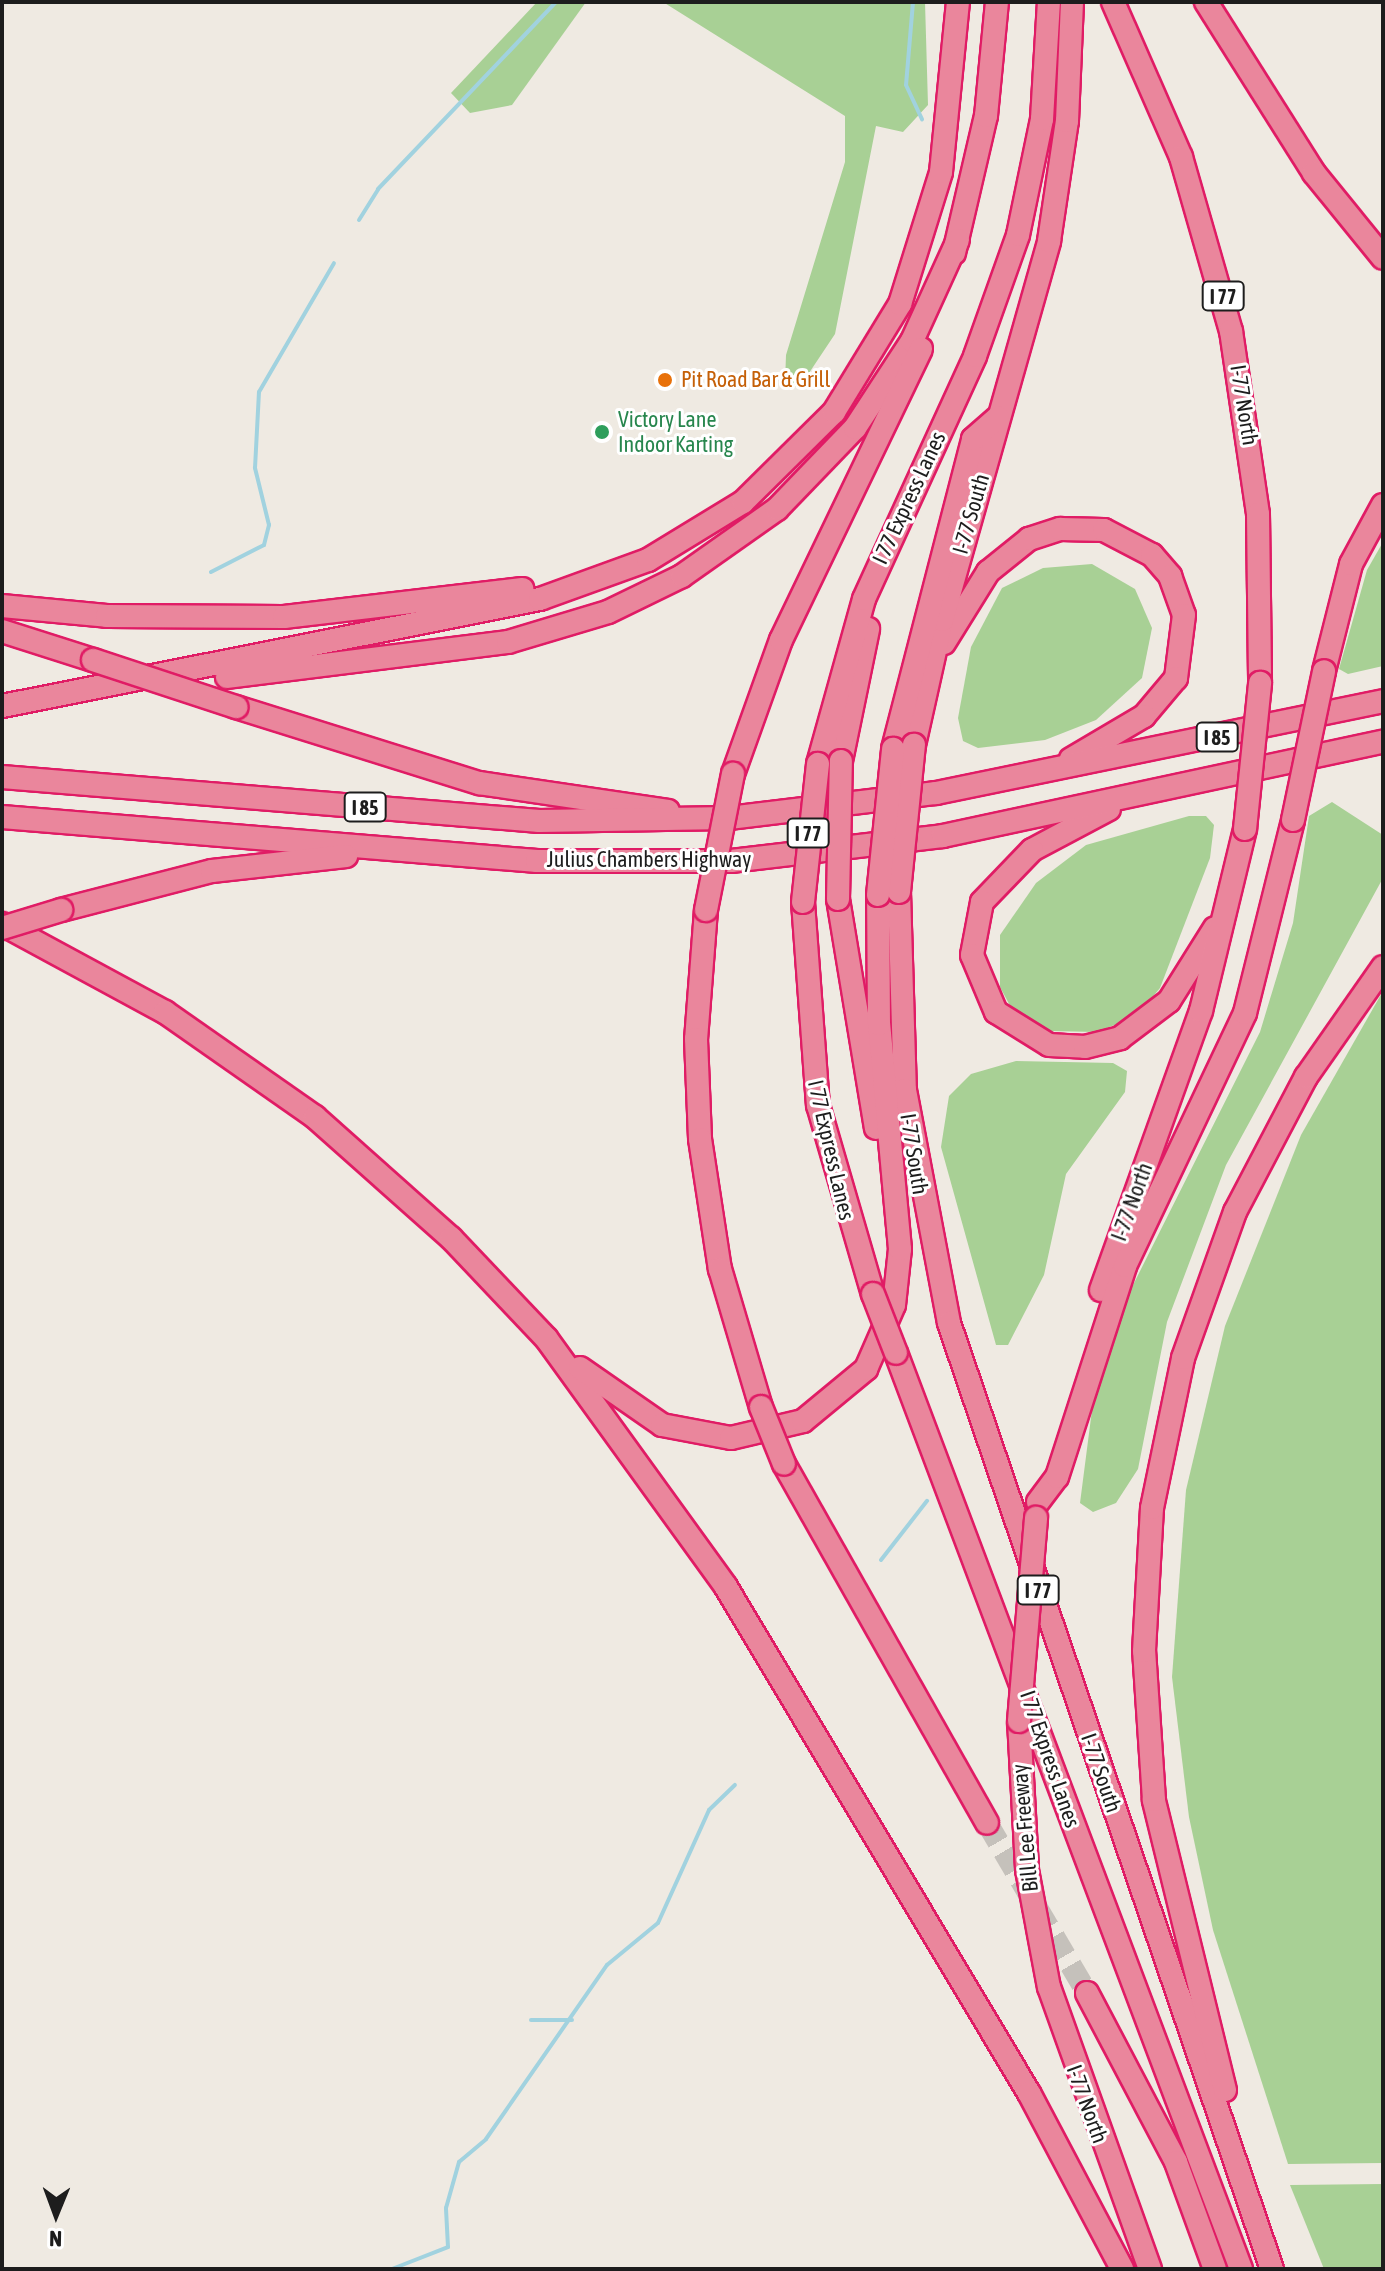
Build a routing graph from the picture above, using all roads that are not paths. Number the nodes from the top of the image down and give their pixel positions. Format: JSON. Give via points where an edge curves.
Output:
{"nodes":[{"id":1,"x":958,"y":2,"type":"edge"},
{"id":2,"x":997,"y":2,"type":"edge"},
{"id":3,"x":1049,"y":2,"type":"edge"},
{"id":4,"x":1113,"y":2,"type":"edge"},
{"id":5,"x":1206,"y":2,"type":"edge"},
{"id":6,"x":1072,"y":13,"type":"edge"},
{"id":7,"x":958,"y":240,"type":"junction"},
{"id":8,"x":1383,"y":258,"type":"edge"},
{"id":9,"x":998,"y":417,"type":"junction"},
{"id":10,"x":905,"y":505,"type":"junction"},
{"id":11,"x":1383,"y":505,"type":"edge"},
{"id":12,"x":674,"y":547,"type":"junction"},
{"id":13,"x":2,"y":606,"type":"edge"},
{"id":14,"x":2,"y":631,"type":"edge"},
{"id":15,"x":929,"y":672,"type":"junction"},
{"id":16,"x":139,"y":683,"type":"junction"},
{"id":17,"x":1383,"y":701,"type":"edge"},
{"id":18,"x":2,"y":706,"type":"edge"},
{"id":19,"x":1383,"y":742,"type":"edge"},
{"id":20,"x":904,"y":747,"type":"junction"},
{"id":21,"x":1051,"y":769,"type":"junction"},
{"id":22,"x":2,"y":777,"type":"edge"},
{"id":23,"x":1138,"y":795,"type":"junction"},
{"id":24,"x":2,"y":817,"type":"edge"},
{"id":25,"x":729,"y":818,"type":"junction"},
{"id":26,"x":399,"y":850,"type":"junction"},
{"id":27,"x":889,"y":893,"type":"junction"},
{"id":28,"x":1230,"y":902,"type":"junction"},
{"id":29,"x":2,"y":927,"type":"edge"},
{"id":30,"x":1383,"y":967,"type":"edge"},
{"id":31,"x":899,"y":1227,"type":"junction"},
{"id":32,"x":546,"y":1338,"type":"junction"},
{"id":33,"x":1037,"y":1510,"type":"junction"},
{"id":34,"x":1019,"y":1721,"type":"joint"},
{"id":35,"x":987,"y":1823,"type":"tunnel mouth"},
{"id":36,"x":1038,"y":1935,"type":"joint"},
{"id":37,"x":1087,"y":1993,"type":"tunnel mouth"},
{"id":38,"x":1122,"y":2269,"type":"edge"},
{"id":39,"x":1150,"y":2269,"type":"edge"},
{"id":40,"x":1215,"y":2269,"type":"edge"},
{"id":41,"x":1241,"y":2269,"type":"edge"},
{"id":42,"x":1272,"y":2269,"type":"edge"}],
"edges":[{"from":1,"to":12,"type":"highway","via":[[941,172],[919,255],[888,329],[848,393],[793,458]]},
{"from":2,"to":7,"type":"highway","via":[[986,116]]},
{"from":3,"to":10,"type":"highway","name":"I 77 Express Lanes","number":"I 77","via":[[1042,119],[1018,235],[975,356]]},
{"from":4,"to":28,"type":"highway","name":"I-77 North","number":"I 77","bridge":true,"via":[[1181,157],[1231,331],[1258,514],[1260,683],[1245,829]]},
{"from":5,"to":8,"type":"highway","via":[[1314,173]]},
{"from":6,"to":9,"type":"highway","name":"I-77 South","via":[[1055,211]]},
{"from":7,"to":16,"type":"highway","via":[[912,341],[855,428],[777,509],[682,576],[608,612],[508,642],[313,670]]},
{"from":7,"to":35,"type":"highway","bridge":true,"via":[[907,382],[777,651],[733,774],[706,910],[696,1039],[704,1171],[723,1281],[761,1407],[784,1464]]},
{"from":9,"to":15,"type":"highway","name":"I-77 South"},
{"from":9,"to":20,"type":"highway","via":[[973,439]]},
{"from":10,"to":31,"type":"highway","bridge":true,"via":[[860,661],[841,761],[838,899],[855,1024]]},
{"from":10,"to":41,"type":"highway","name":"I 77 Express Lanes","number":"I 77","bridge":true,"via":[[853,629],[818,764],[803,902],[818,1105],[873,1294]]},
{"from":11,"to":33,"type":"highway","bridge":true,"via":[[1351,564],[1245,1013],[1125,1266],[1057,1477]]},
{"from":12,"to":13,"type":"highway","via":[[525,589],[334,614],[183,618]]},
{"from":12,"to":16,"type":"highway","via":[[598,581],[510,607]]},
{"from":14,"to":25,"type":"highway","bridge":true,"via":[[479,783]]},
{"from":15,"to":20,"type":"highway","name":"I-77 South"},
{"from":15,"to":21,"type":"highway","via":[[988,572],[1029,539],[1091,528],[1141,547],[1181,602],[1186,643],[1176,678],[1144,716]]},
{"from":16,"to":18,"type":"highway"},
{"from":17,"to":21,"type":"highway","name":"Julius Chambers Highway","number":"I 85"},
{"from":19,"to":23,"type":"highway","name":"Julius Chambers Highway","number":"I 85"},
{"from":20,"to":27,"type":"highway","bridge":true},
{"from":21,"to":25,"type":"highway","name":"Julius Chambers Highway","number":"I 85","via":[[877,802]]},
{"from":22,"to":25,"type":"highway","name":"Julius Chambers Highway","number":"I 85","via":[[539,821]]},
{"from":23,"to":26,"type":"highway","name":"Julius Chambers Highway","number":"I 85","via":[[943,836],[778,858],[626,864]]},
{"from":23,"to":28,"type":"highway","via":[[1032,850],[989,891],[972,955],[996,1012],[1049,1045],[1085,1047],[1120,1038],[1169,1001]]},
{"from":24,"to":26,"type":"highway","name":"Julius Chambers Highway","number":"I 85"},
{"from":26,"to":29,"type":"highway","bridge":true,"via":[[212,871]]},
{"from":27,"to":31,"type":"highway","via":[[880,1036]]},
{"from":27,"to":42,"type":"highway","name":"I-77 South","number":"I 77","via":[[905,1090],[946,1312]]},
{"from":28,"to":33,"type":"highway","name":"I-77 North","number":"I 77","via":[[1201,1011],[1081,1348]]},
{"from":29,"to":32,"type":"highway","via":[[191,1029],[315,1117],[440,1227]]},
{"from":30,"to":42,"type":"highway","via":[[1293,1097],[1219,1249],[1167,1421],[1145,1577],[1147,1726],[1161,1836]]},
{"from":31,"to":32,"type":"highway","via":[[897,1288],[874,1355],[830,1404],[776,1431],[717,1438],[662,1425]]},
{"from":32,"to":38,"type":"highway","via":[[734,1600],[1029,2093]]},
{"from":33,"to":34,"type":"highway","name":"I-77 North","number":"I 77","bridge":true},
{"from":34,"to":36,"type":"highway","name":"Bill Lee Freeway","number":"I 77"},
{"from":36,"to":39,"type":"highway","name":"I-77 North","number":"I 77","via":[[1067,2051]]},
{"from":37,"to":40,"type":"highway","via":[[1170,2150]]}]}
